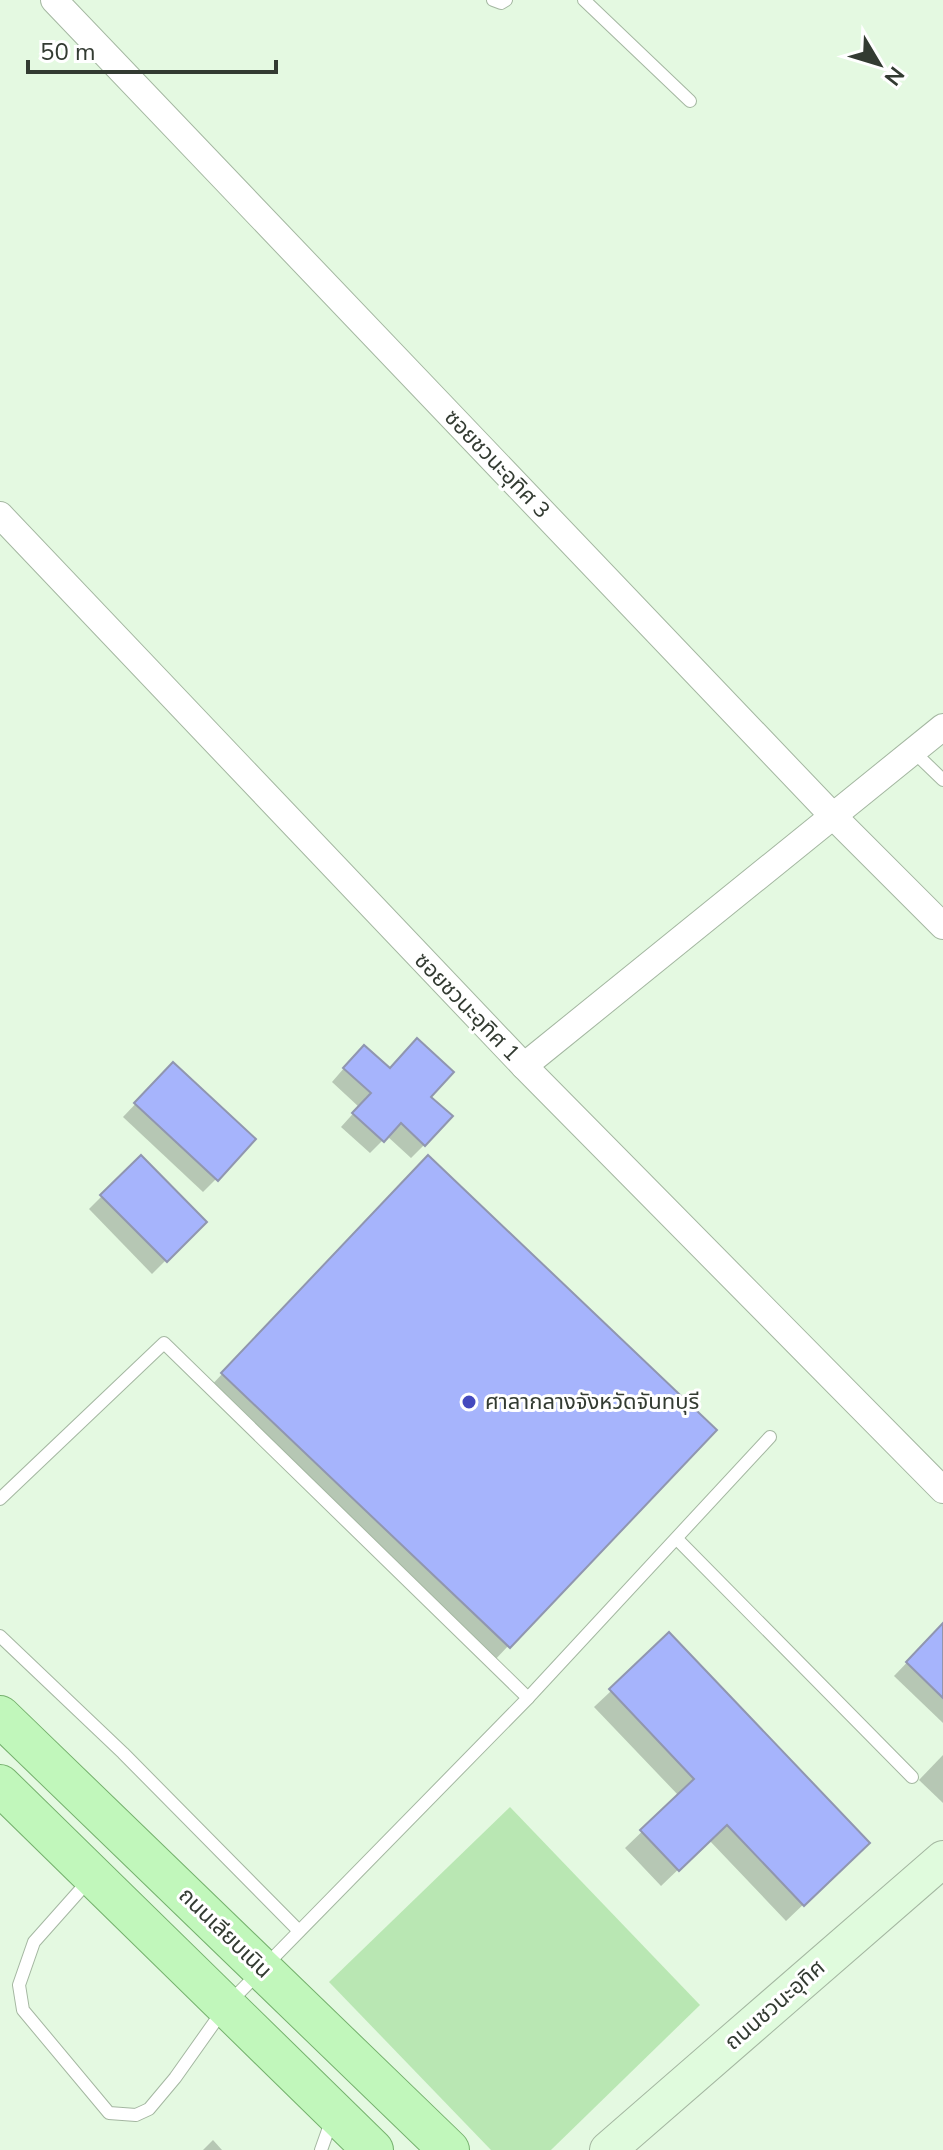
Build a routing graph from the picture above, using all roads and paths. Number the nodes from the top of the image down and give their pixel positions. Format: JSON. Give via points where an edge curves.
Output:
{"nodes":[{"id":1,"x":54,"y":0,"type":"edge"},
{"id":2,"x":493,"y":0,"type":"edge"},
{"id":3,"x":506,"y":0,"type":"edge"},
{"id":4,"x":584,"y":0,"type":"edge"},
{"id":5,"x":690,"y":101,"type":"dead end"},
{"id":6,"x":0,"y":515,"type":"edge"},
{"id":7,"x":943,"y":727,"type":"edge"},
{"id":8,"x":913,"y":751,"type":"junction"},
{"id":9,"x":943,"y":780,"type":"edge"},
{"id":10,"x":833,"y":816,"type":"junction"},
{"id":11,"x":943,"y":926,"type":"edge"},
{"id":12,"x":524,"y":1066,"type":"junction"},
{"id":13,"x":770,"y":1437,"type":"dead end"},
{"id":14,"x":943,"y":1490,"type":"edge"},
{"id":15,"x":0,"y":1499,"type":"edge"},
{"id":16,"x":677,"y":1539,"type":"junction"},
{"id":17,"x":0,"y":1636,"type":"edge"},
{"id":18,"x":528,"y":1698,"type":"junction"},
{"id":19,"x":0,"y":1716,"type":"edge"},
{"id":20,"x":912,"y":1777,"type":"dead end"},
{"id":21,"x":0,"y":1785,"type":"edge"},
{"id":22,"x":943,"y":1859,"type":"edge"},
{"id":23,"x":93,"y":1876,"type":"junction"},
{"id":24,"x":299,"y":1931,"type":"junction"},
{"id":25,"x":261,"y":1969,"type":"junction"},
{"id":26,"x":226,"y":2006,"type":"junction"},
{"id":27,"x":335,"y":2112,"type":"junction"},
{"id":28,"x":321,"y":2150,"type":"edge"},
{"id":29,"x":373,"y":2150,"type":"edge"},
{"id":30,"x":449,"y":2150,"type":"edge"},
{"id":31,"x":608,"y":2150,"type":"edge"}],
"edges":[{"from":1,"to":10,"type":"street","name":"ซอยชวนะอุทิศ 3"},
{"from":2,"to":3,"type":"lane"},
{"from":4,"to":5,"type":"lane"},
{"from":6,"to":12,"type":"street","name":"ซอยชวนะอุทิศ 1"},
{"from":7,"to":8,"type":"street"},
{"from":8,"to":9,"type":"lane"},
{"from":8,"to":10,"type":"street"},
{"from":10,"to":11,"type":"street","name":"ซอยชวนะอุทิศ 3"},
{"from":10,"to":12,"type":"street"},
{"from":12,"to":14,"type":"street","name":"ซอยชวนะอุทิศ 1"},
{"from":13,"to":16,"type":"lane"},
{"from":15,"to":18,"type":"lane","via":[[164,1343]]},
{"from":16,"to":18,"type":"lane"},
{"from":16,"to":20,"type":"lane"},
{"from":17,"to":24,"type":"lane"},
{"from":18,"to":24,"type":"lane"},
{"from":19,"to":25,"type":"main road","name":"ถนนเลียบเนิน"},
{"from":21,"to":23,"type":"main road"},
{"from":22,"to":31,"type":"street","name":"ถนนชวนะอุทิศ"},
{"from":23,"to":26,"type":"main road"},
{"from":23,"to":26,"type":"lane","via":[[34,1942],[19,1985],[23,2010],[109,2113],[136,2115],[149,2109]]},
{"from":24,"to":25,"type":"lane"},
{"from":25,"to":26,"type":"lane"},
{"from":25,"to":30,"type":"main road","name":"ถนนเลียบเนิน"},
{"from":26,"to":27,"type":"main road"},
{"from":27,"to":28,"type":"lane"},
{"from":27,"to":29,"type":"main road"}]}
